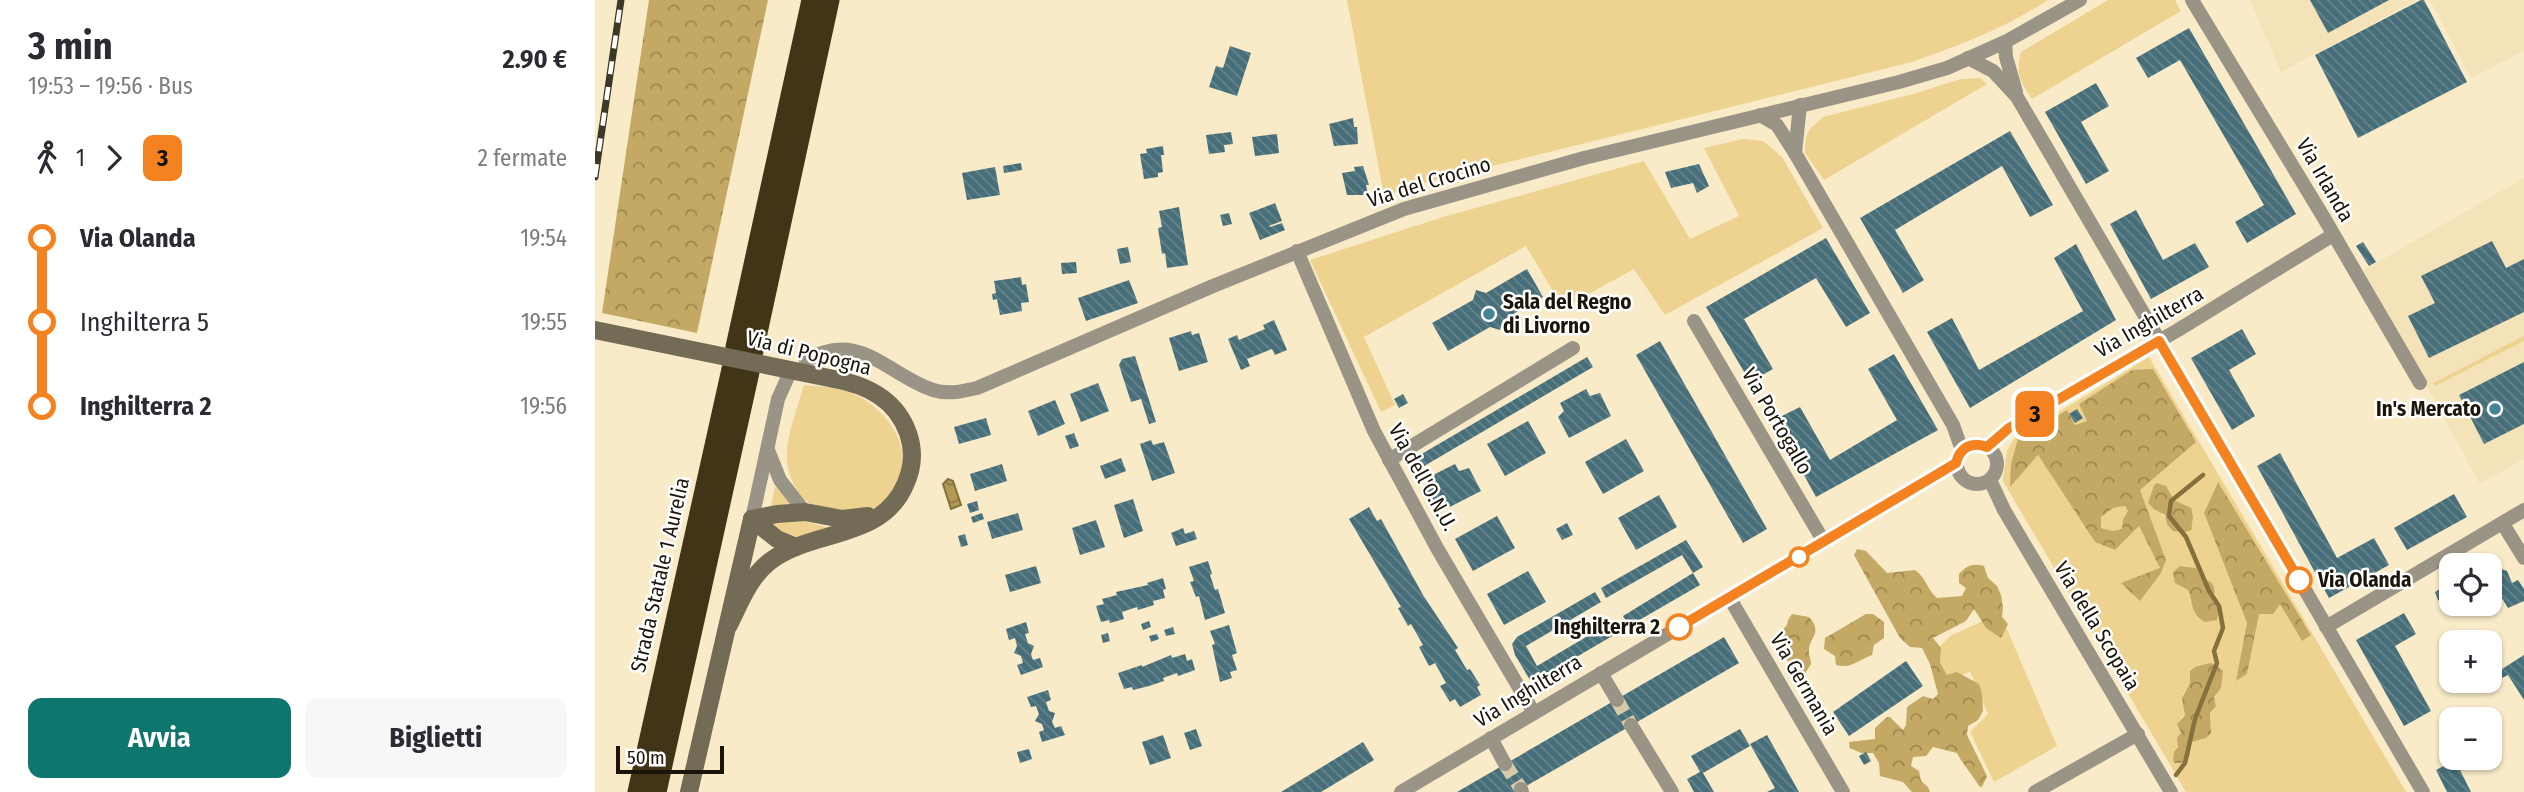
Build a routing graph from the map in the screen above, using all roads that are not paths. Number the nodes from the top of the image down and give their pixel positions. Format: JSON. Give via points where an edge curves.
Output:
{"nodes":[{"id":1,"x":812,"y":0,"type":"edge"},
{"id":2,"x":829,"y":0,"type":"edge"},
{"id":3,"x":2080,"y":0,"type":"edge"},
{"id":4,"x":2192,"y":0,"type":"edge"},
{"id":5,"x":2005,"y":42,"type":"junction"},
{"id":6,"x":1968,"y":58,"type":"junction"},
{"id":7,"x":2017,"y":97,"type":"junction"},
{"id":8,"x":1800,"y":105,"type":"junction"},
{"id":9,"x":1761,"y":115,"type":"junction"},
{"id":10,"x":1795,"y":153,"type":"junction"},
{"id":11,"x":2333,"y":235,"type":"junction"},
{"id":12,"x":1297,"y":251,"type":"junction"},
{"id":13,"x":1694,"y":320,"type":"dead end"},
{"id":14,"x":595,"y":330,"type":"edge"},
{"id":15,"x":2159,"y":341,"type":"junction"},
{"id":16,"x":1573,"y":348,"type":"dead end"},
{"id":17,"x":806,"y":361,"type":"dead end"},
{"id":18,"x":787,"y":379,"type":"dead end"},
{"id":19,"x":2420,"y":383,"type":"dead end"},
{"id":20,"x":768,"y":449,"type":"junction"},
{"id":21,"x":1975,"y":451,"type":"junction"},
{"id":22,"x":1389,"y":460,"type":"junction"},
{"id":23,"x":1931,"y":478,"type":"junction"},
{"id":24,"x":1962,"y":480,"type":"junction"},
{"id":25,"x":1985,"y":482,"type":"junction"},
{"id":26,"x":2524,"y":510,"type":"edge"},
{"id":27,"x":805,"y":512,"type":"junction"},
{"id":28,"x":885,"y":512,"type":"junction"},
{"id":29,"x":752,"y":519,"type":"junction"},
{"id":30,"x":2503,"y":524,"type":"junction"},
{"id":31,"x":1824,"y":542,"type":"junction"},
{"id":32,"x":796,"y":547,"type":"junction"},
{"id":33,"x":2524,"y":558,"type":"edge"},
{"id":34,"x":1729,"y":597,"type":"junction"},
{"id":35,"x":729,"y":625,"type":"junction"},
{"id":36,"x":2326,"y":627,"type":"junction"},
{"id":37,"x":1601,"y":673,"type":"junction"},
{"id":38,"x":1616,"y":700,"type":"tunnel mouth"},
{"id":39,"x":1534,"y":713,"type":"junction"},
{"id":40,"x":1632,"y":725,"type":"tunnel mouth"},
{"id":41,"x":2138,"y":734,"type":"junction"},
{"id":42,"x":1491,"y":738,"type":"junction"},
{"id":43,"x":1505,"y":764,"type":"tunnel mouth"},
{"id":44,"x":638,"y":792,"type":"edge"},
{"id":45,"x":656,"y":792,"type":"edge"},
{"id":46,"x":689,"y":792,"type":"edge"},
{"id":47,"x":1401,"y":792,"type":"edge"},
{"id":48,"x":1672,"y":792,"type":"edge"},
{"id":49,"x":1843,"y":792,"type":"edge"},
{"id":50,"x":2035,"y":792,"type":"edge"},
{"id":51,"x":2171,"y":792,"type":"edge"},
{"id":52,"x":2423,"y":792,"type":"edge"}],
"edges":[{"from":1,"to":2,"type":"highway","via":[[745,349]]},
{"from":3,"to":5,"type":"street","name":"Via del Crocino"},
{"from":4,"to":11,"type":"street","name":"Via Irlanda"},
{"from":5,"to":6,"type":"street","name":"Via del Crocino"},
{"from":5,"to":7,"type":"street"},
{"from":6,"to":7,"type":"street","via":[[1993,71]]},
{"from":6,"to":8,"type":"street","name":"Via del Crocino","via":[[1899,82]]},
{"from":7,"to":15,"type":"street"},
{"from":8,"to":9,"type":"street","name":"Via del Crocino"},
{"from":8,"to":10,"type":"street"},
{"from":9,"to":10,"type":"street","via":[[1777,125]]},
{"from":9,"to":12,"type":"street","name":"Via del Crocino","via":[[1404,209]]},
{"from":10,"to":21,"type":"street","via":[[1948,416]]},
{"from":11,"to":15,"type":"street","name":"Via Inghilterra"},
{"from":11,"to":19,"type":"street","name":"Via Irlanda"},
{"from":12,"to":17,"type":"street","name":"Via del Crocino","via":[[977,388],[936,391],[879,359],[851,350],[830,351]]},
{"from":12,"to":22,"type":"street","name":"Via dell'O.N.U."},
{"from":13,"to":31,"type":"street","name":"Via Portogallo"},
{"from":14,"to":28,"type":"main road","name":"Via di Popogna","bridge":true,"via":[[834,379],[862,386],[885,399],[900,414],[912,450],[908,479],[897,501]]},
{"from":15,"to":21,"type":"street","name":"Via Inghilterra"},
{"from":15,"to":36,"type":"street"},
{"from":16,"to":22,"type":"street"},
{"from":18,"to":20,"type":"street"},
{"from":20,"to":27,"type":"street","via":[[781,480]]},
{"from":20,"to":29,"type":"street","name":"Via di Popogna"},
{"from":21,"to":23,"type":"street","name":"Via Inghilterra"},
{"from":21,"to":24,"type":"street","via":[[1956,469]]},
{"from":21,"to":25,"type":"street","via":[[1997,465]]},
{"from":22,"to":39,"type":"street","name":"Via dell'O.N.U."},
{"from":23,"to":24,"type":"street"},
{"from":23,"to":31,"type":"street","name":"Via Inghilterra"},
{"from":24,"to":25,"type":"street"},
{"from":25,"to":41,"type":"street","name":"Via della Scopaia"},
{"from":26,"to":30,"type":"street"},
{"from":27,"to":28,"type":"main road","via":[[842,519]]},
{"from":27,"to":29,"type":"main road"},
{"from":28,"to":32,"type":"main road","name":"Via di Popogna","via":[[864,525]]},
{"from":29,"to":32,"type":"main road"},
{"from":29,"to":35,"type":"main road","name":"Via di Popogna"},
{"from":30,"to":33,"type":"street"},
{"from":30,"to":36,"type":"street"},
{"from":31,"to":34,"type":"street","name":"Via Inghilterra"},
{"from":32,"to":35,"type":"main road","name":"Via di Popogna","via":[[756,575]]},
{"from":34,"to":37,"type":"street","name":"Via Inghilterra"},
{"from":34,"to":49,"type":"street","name":"Via Germania"},
{"from":35,"to":46,"type":"main road","name":"Via di Popogna"},
{"from":36,"to":52,"type":"street"},
{"from":37,"to":38,"type":"street"},
{"from":37,"to":39,"type":"street","name":"Via Inghilterra"},
{"from":39,"to":42,"type":"street","name":"Via Inghilterra"},
{"from":40,"to":48,"type":"street"},
{"from":41,"to":50,"type":"street"},
{"from":41,"to":51,"type":"street","name":"Via della Scopaia"},
{"from":42,"to":43,"type":"street"},
{"from":42,"to":47,"type":"street","name":"Via Inghilterra"},
{"from":44,"to":45,"type":"highway","name":"Strada Statale 1 Aurelia","via":[[740,371]]}]}
